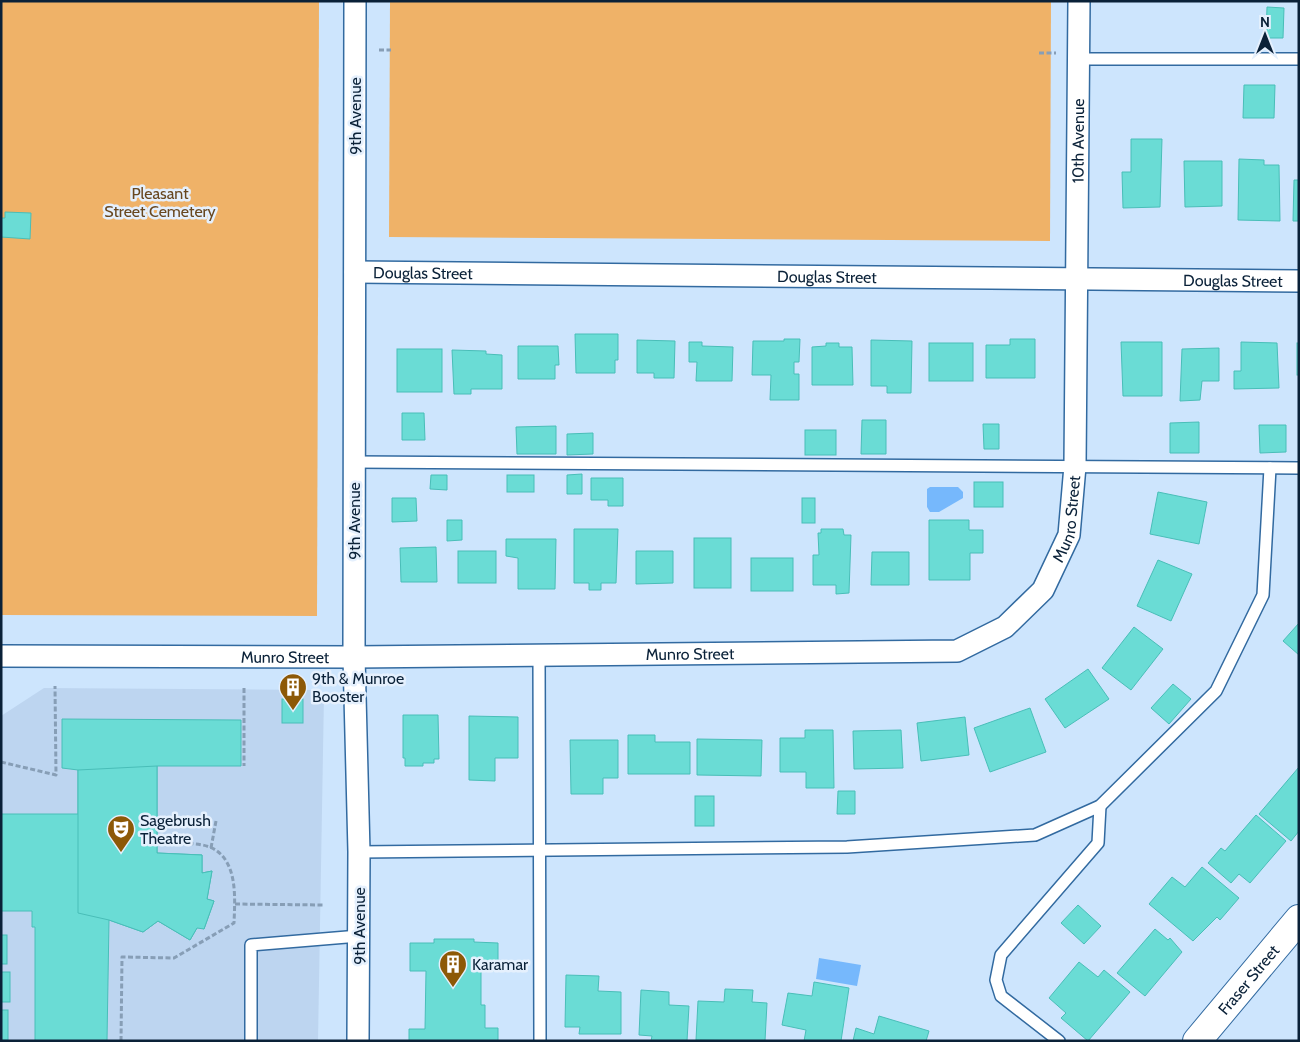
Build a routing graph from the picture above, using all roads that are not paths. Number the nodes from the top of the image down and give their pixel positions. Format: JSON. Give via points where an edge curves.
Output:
{"nodes":[{"id":1,"x":355,"y":1,"type":"edge"},
{"id":2,"x":1079,"y":1,"type":"edge"},
{"id":3,"x":1078,"y":59,"type":"junction"},
{"id":4,"x":1299,"y":59,"type":"edge"},
{"id":5,"x":355,"y":272,"type":"junction"},
{"id":6,"x":1077,"y":281,"type":"junction"},
{"id":7,"x":1299,"y":282,"type":"edge"},
{"id":8,"x":354,"y":462,"type":"junction"},
{"id":9,"x":1075,"y":466,"type":"junction"},
{"id":10,"x":1270,"y":468,"type":"junction"},
{"id":11,"x":1299,"y":468,"type":"edge"},
{"id":12,"x":539,"y":654,"type":"junction"},
{"id":13,"x":1,"y":656,"type":"edge"},
{"id":14,"x":354,"y":657,"type":"junction"},
{"id":15,"x":1100,"y":806,"type":"junction"},
{"id":16,"x":540,"y":850,"type":"junction"},
{"id":17,"x":359,"y":852,"type":"junction"},
{"id":18,"x":1299,"y":919,"type":"edge"},
{"id":19,"x":359,"y":936,"type":"junction"},
{"id":20,"x":251,"y":1041,"type":"edge"},
{"id":21,"x":358,"y":1041,"type":"edge"},
{"id":22,"x":540,"y":1041,"type":"edge"},
{"id":23,"x":1058,"y":1041,"type":"edge"},
{"id":24,"x":1196,"y":1041,"type":"edge"}],
"edges":[{"from":1,"to":5,"type":"street","name":"9th Avenue"},
{"from":2,"to":3,"type":"street","name":"10th Avenue"},
{"from":3,"to":4,"type":"lane"},
{"from":3,"to":6,"type":"street","name":"10th Avenue"},
{"from":5,"to":6,"type":"street","name":"Douglas Street"},
{"from":5,"to":8,"type":"street","name":"9th Avenue"},
{"from":6,"to":7,"type":"street","name":"Douglas Street"},
{"from":6,"to":9,"type":"street","name":"Munro Street"},
{"from":8,"to":9,"type":"lane"},
{"from":8,"to":14,"type":"street","name":"9th Avenue"},
{"from":9,"to":10,"type":"lane"},
{"from":9,"to":12,"type":"street","name":"Munro Street","via":[[1069,536],[1043,590],[1006,626],[958,651]]},
{"from":10,"to":11,"type":"lane"},
{"from":10,"to":15,"type":"lane","via":[[1263,596],[1216,691]]},
{"from":12,"to":14,"type":"street","name":"Munro Street"},
{"from":12,"to":16,"type":"lane"},
{"from":13,"to":14,"type":"street","name":"Munro Street"},
{"from":14,"to":17,"type":"street","name":"9th Avenue"},
{"from":15,"to":16,"type":"lane","via":[[1035,835],[848,847]]},
{"from":15,"to":23,"type":"lane","via":[[1098,843],[1001,954],[996,980],[1001,996]]},
{"from":16,"to":17,"type":"lane"},
{"from":16,"to":22,"type":"lane"},
{"from":17,"to":19,"type":"street","name":"9th Avenue"},
{"from":18,"to":24,"type":"street","name":"Fraser Street"},
{"from":19,"to":20,"type":"lane","via":[[251,945]]},
{"from":19,"to":21,"type":"street","name":"9th Avenue"}]}
